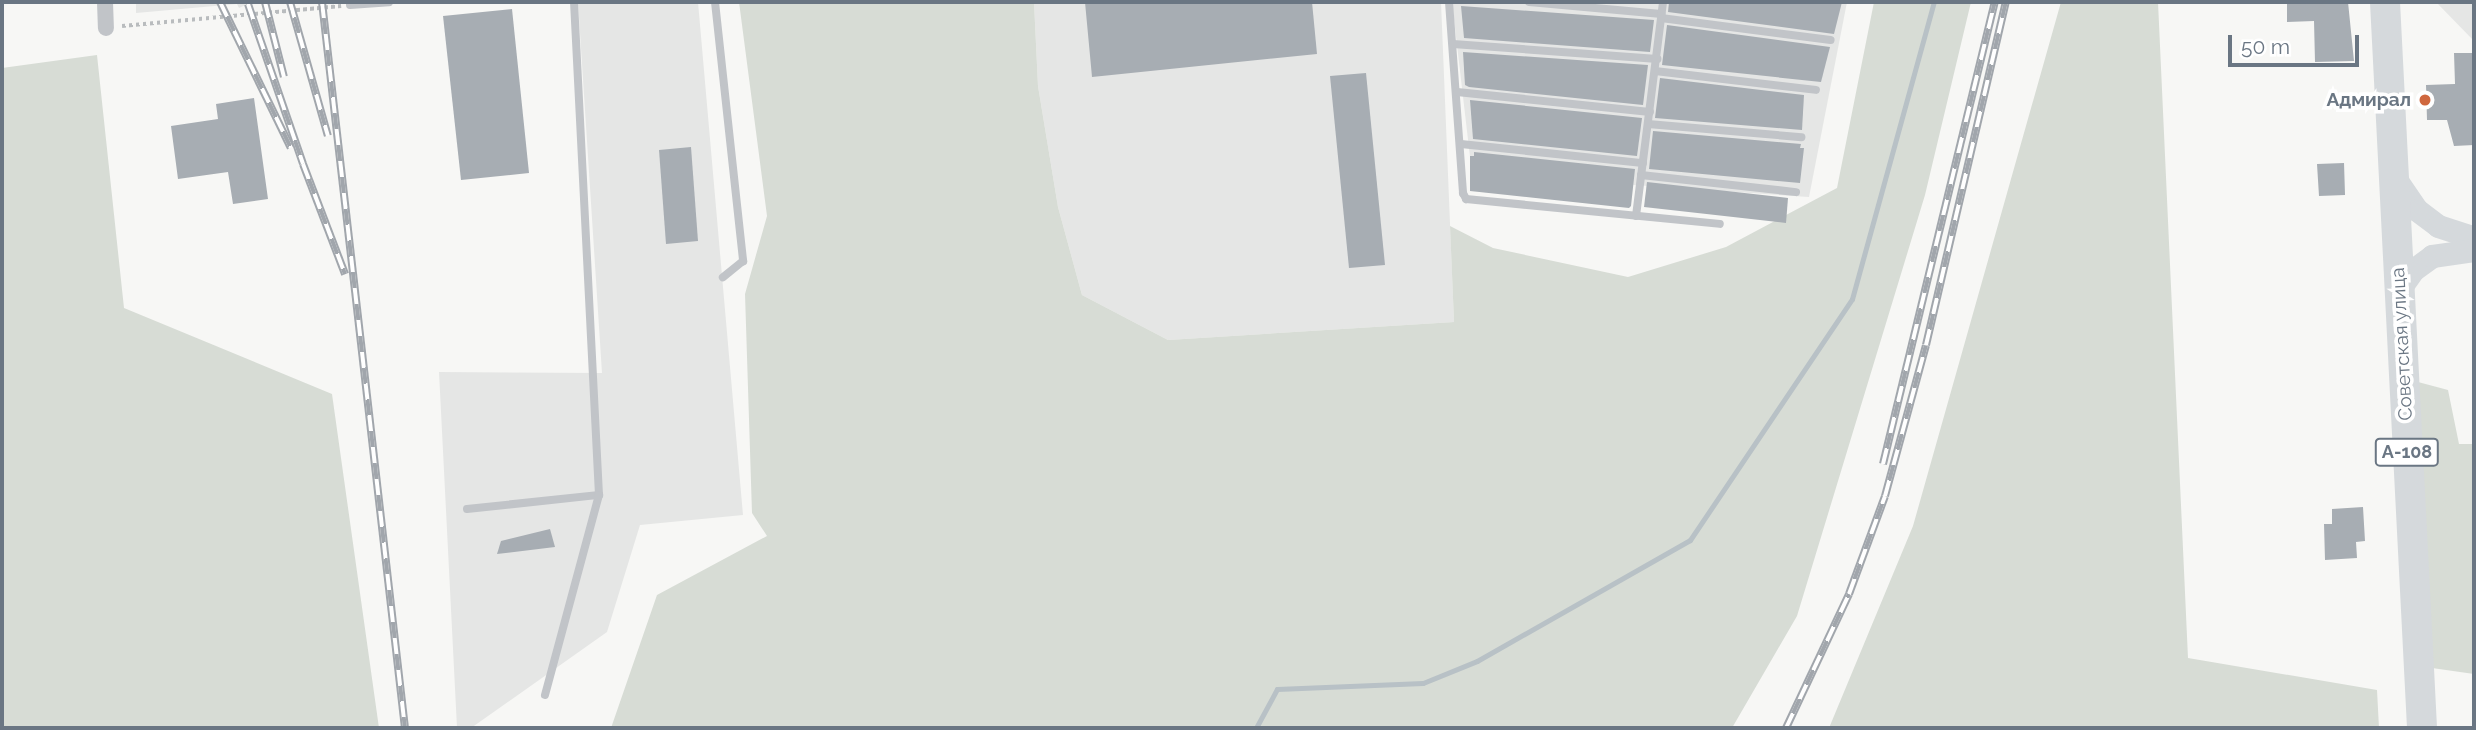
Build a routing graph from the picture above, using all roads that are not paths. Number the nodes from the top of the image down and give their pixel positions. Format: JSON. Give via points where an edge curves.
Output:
{"nodes":[{"id":1,"x":105,"y":2,"type":"edge"},
{"id":2,"x":389,"y":2,"type":"edge"},
{"id":3,"x":574,"y":2,"type":"edge"},
{"id":4,"x":715,"y":2,"type":"edge"},
{"id":5,"x":1449,"y":2,"type":"edge"},
{"id":6,"x":1529,"y":2,"type":"edge"},
{"id":7,"x":1663,"y":2,"type":"edge"},
{"id":8,"x":2385,"y":2,"type":"edge"},
{"id":9,"x":350,"y":5,"type":"road end"},
{"id":10,"x":1661,"y":16,"type":"junction"},
{"id":11,"x":106,"y":28,"type":"road end"},
{"id":12,"x":1830,"y":40,"type":"dead end"},
{"id":13,"x":1453,"y":44,"type":"junction"},
{"id":14,"x":1657,"y":59,"type":"junction"},
{"id":15,"x":1655,"y":71,"type":"junction"},
{"id":16,"x":1816,"y":90,"type":"dead end"},
{"id":17,"x":1457,"y":92,"type":"junction"},
{"id":18,"x":1650,"y":112,"type":"junction"},
{"id":19,"x":1648,"y":124,"type":"junction"},
{"id":20,"x":1801,"y":137,"type":"dead end"},
{"id":21,"x":1461,"y":144,"type":"junction"},
{"id":22,"x":1643,"y":163,"type":"junction"},
{"id":23,"x":2393,"y":175,"type":"junction"},
{"id":24,"x":1641,"y":176,"type":"junction"},
{"id":25,"x":1796,"y":192,"type":"dead end"},
{"id":26,"x":1636,"y":216,"type":"junction"},
{"id":27,"x":1720,"y":224,"type":"dead end"},
{"id":28,"x":2474,"y":238,"type":"edge"},
{"id":29,"x":2474,"y":250,"type":"edge"},
{"id":30,"x":723,"y":277,"type":"dead end"},
{"id":31,"x":2399,"y":290,"type":"junction"},
{"id":32,"x":598,"y":495,"type":"junction"},
{"id":33,"x":467,"y":509,"type":"dead end"},
{"id":34,"x":545,"y":695,"type":"dead end"},
{"id":35,"x":2422,"y":728,"type":"edge"}],
"edges":[{"from":1,"to":11,"type":"street"},
{"from":2,"to":9,"type":"lane"},
{"from":3,"to":32,"type":"lane"},
{"from":4,"to":30,"type":"lane","via":[[743,261]]},
{"from":5,"to":13,"type":"lane"},
{"from":6,"to":10,"type":"lane"},
{"from":7,"to":10,"type":"lane"},
{"from":8,"to":23,"type":"highway","name":"Советская улица","number":"А-108"},
{"from":10,"to":12,"type":"lane"},
{"from":10,"to":14,"type":"lane"},
{"from":13,"to":14,"type":"lane"},
{"from":13,"to":17,"type":"lane"},
{"from":14,"to":15,"type":"lane"},
{"from":15,"to":16,"type":"lane"},
{"from":15,"to":18,"type":"lane"},
{"from":17,"to":18,"type":"lane"},
{"from":17,"to":21,"type":"lane"},
{"from":18,"to":19,"type":"lane"},
{"from":19,"to":20,"type":"lane"},
{"from":19,"to":22,"type":"lane"},
{"from":21,"to":22,"type":"lane"},
{"from":21,"to":26,"type":"lane","via":[[1463,193],[1469,201]]},
{"from":22,"to":24,"type":"lane"},
{"from":23,"to":28,"type":"main road","via":[[2417,210],[2438,226]]},
{"from":23,"to":31,"type":"highway","name":"Советская улица","number":"А-108"},
{"from":24,"to":25,"type":"lane"},
{"from":24,"to":26,"type":"lane"},
{"from":26,"to":27,"type":"lane"},
{"from":29,"to":31,"type":"main road","via":[[2432,256],[2413,270]]},
{"from":31,"to":35,"type":"highway","name":"Советская улица","number":"А-108"},
{"from":32,"to":33,"type":"lane"},
{"from":32,"to":34,"type":"lane"}]}
